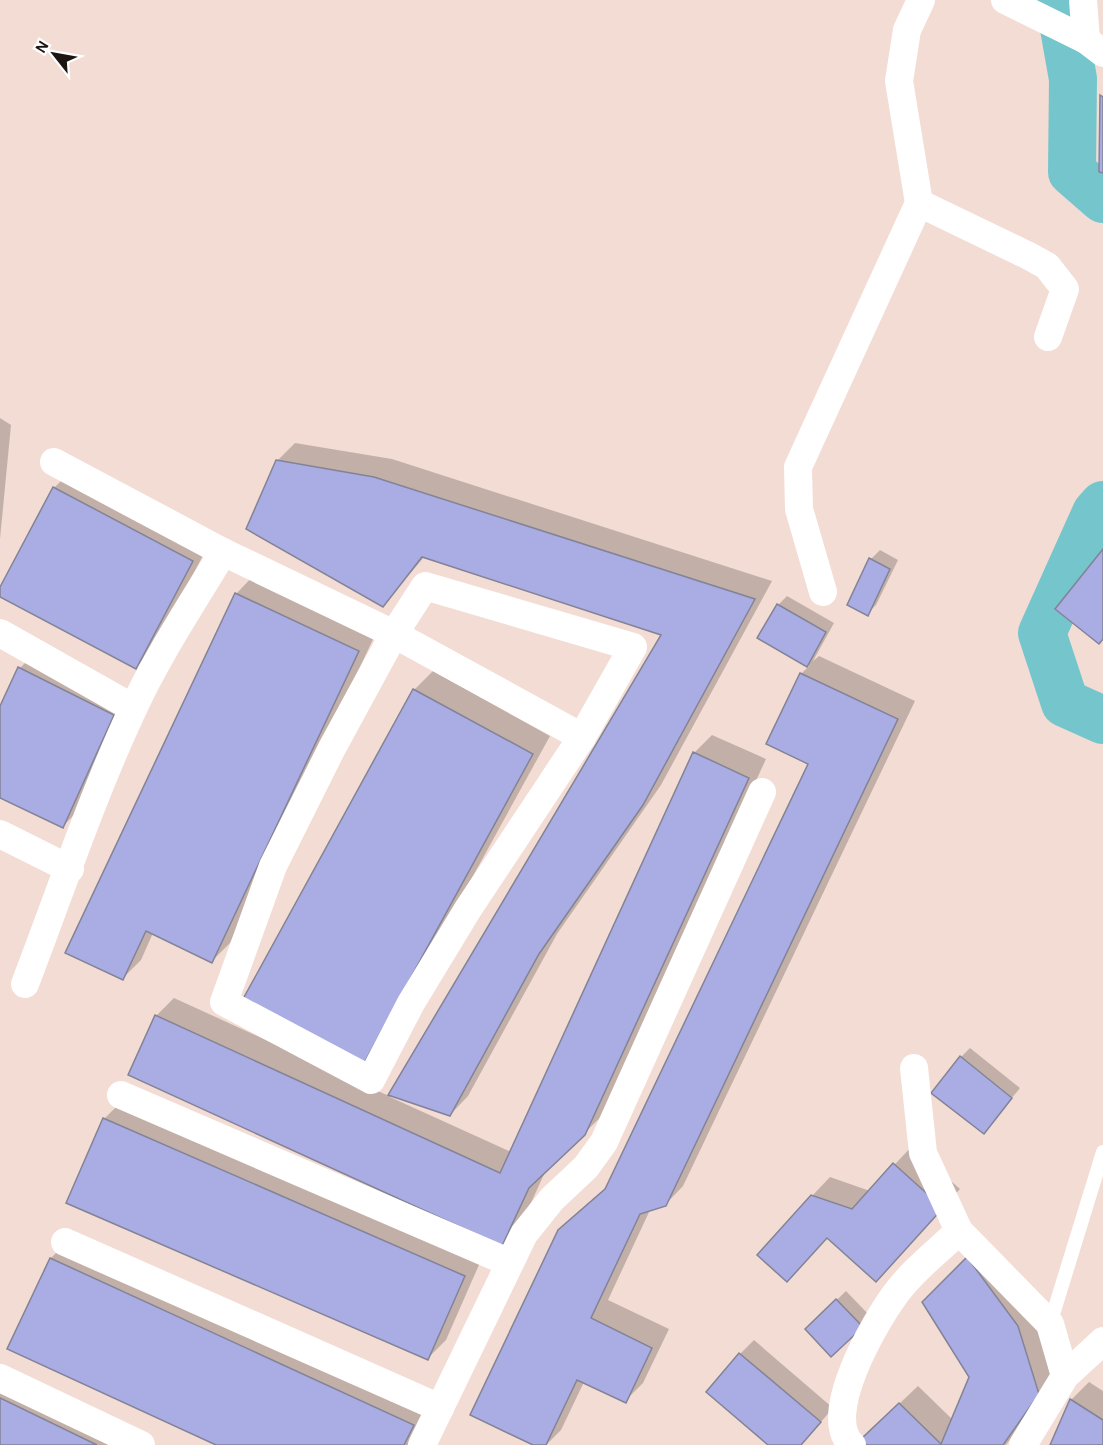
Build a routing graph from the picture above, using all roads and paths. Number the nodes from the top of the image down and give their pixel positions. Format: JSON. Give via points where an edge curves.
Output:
{"nodes":[{"id":1,"x":921,"y":0,"type":"edge"},
{"id":2,"x":1083,"y":0,"type":"edge"},
{"id":3,"x":1006,"y":1,"type":"edge"},
{"id":4,"x":1095,"y":47,"type":"edge"},
{"id":5,"x":919,"y":203,"type":"junction"},
{"id":6,"x":1048,"y":337,"type":"dead end"},
{"id":7,"x":54,"y":462,"type":"dead end"},
{"id":8,"x":223,"y":552,"type":"junction"},
{"id":9,"x":823,"y":592,"type":"dead end"},
{"id":10,"x":0,"y":633,"type":"edge"},
{"id":11,"x":394,"y":634,"type":"junction"},
{"id":12,"x":133,"y":708,"type":"junction"},
{"id":13,"x":582,"y":737,"type":"junction"},
{"id":14,"x":762,"y":792,"type":"dead end"},
{"id":15,"x":0,"y":834,"type":"edge"},
{"id":16,"x":70,"y":869,"type":"junction"},
{"id":17,"x":25,"y":984,"type":"dead end"},
{"id":18,"x":914,"y":1068,"type":"dead end"},
{"id":19,"x":121,"y":1095,"type":"dead end"},
{"id":20,"x":1103,"y":1152,"type":"edge"},
{"id":21,"x":959,"y":1231,"type":"junction"},
{"id":22,"x":65,"y":1242,"type":"dead end"},
{"id":23,"x":508,"y":1262,"type":"junction"},
{"id":24,"x":1050,"y":1324,"type":"junction"},
{"id":25,"x":1103,"y":1341,"type":"edge"},
{"id":26,"x":1065,"y":1376,"type":"junction"},
{"id":27,"x":0,"y":1378,"type":"edge"},
{"id":28,"x":440,"y":1407,"type":"junction"},
{"id":29,"x":141,"y":1445,"type":"edge"},
{"id":30,"x":422,"y":1445,"type":"edge"},
{"id":31,"x":852,"y":1445,"type":"edge"},
{"id":32,"x":1023,"y":1445,"type":"edge"}],
"edges":[{"from":1,"to":5,"type":"street","via":[[907,30],[899,81]]},
{"from":2,"to":4,"type":"street"},
{"from":3,"to":4,"type":"street"},
{"from":5,"to":6,"type":"street","via":[[1047,266],[1065,289]]},
{"from":5,"to":9,"type":"street","via":[[798,467],[799,509]]},
{"from":7,"to":8,"type":"street"},
{"from":8,"to":11,"type":"street"},
{"from":8,"to":12,"type":"street"},
{"from":10,"to":12,"type":"street"},
{"from":11,"to":13,"type":"street"},
{"from":11,"to":13,"type":"street","via":[[425,586],[633,647]]},
{"from":11,"to":13,"type":"street","via":[[273,866],[224,1002],[371,1080],[411,1003],[468,909]]},
{"from":12,"to":16,"type":"street","via":[[103,775]]},
{"from":14,"to":23,"type":"street","via":[[604,1142],[586,1167],[552,1199]]},
{"from":15,"to":16,"type":"street"},
{"from":16,"to":17,"type":"street"},
{"from":18,"to":21,"type":"street","via":[[923,1153]]},
{"from":19,"to":23,"type":"street"},
{"from":20,"to":24,"type":"lane"},
{"from":21,"to":24,"type":"street"},
{"from":21,"to":31,"type":"street","via":[[895,1294],[856,1363],[841,1419],[845,1439]]},
{"from":22,"to":28,"type":"street"},
{"from":23,"to":28,"type":"street"},
{"from":24,"to":26,"type":"street"},
{"from":25,"to":26,"type":"street"},
{"from":26,"to":32,"type":"street"},
{"from":27,"to":29,"type":"street"},
{"from":28,"to":30,"type":"street"}]}
